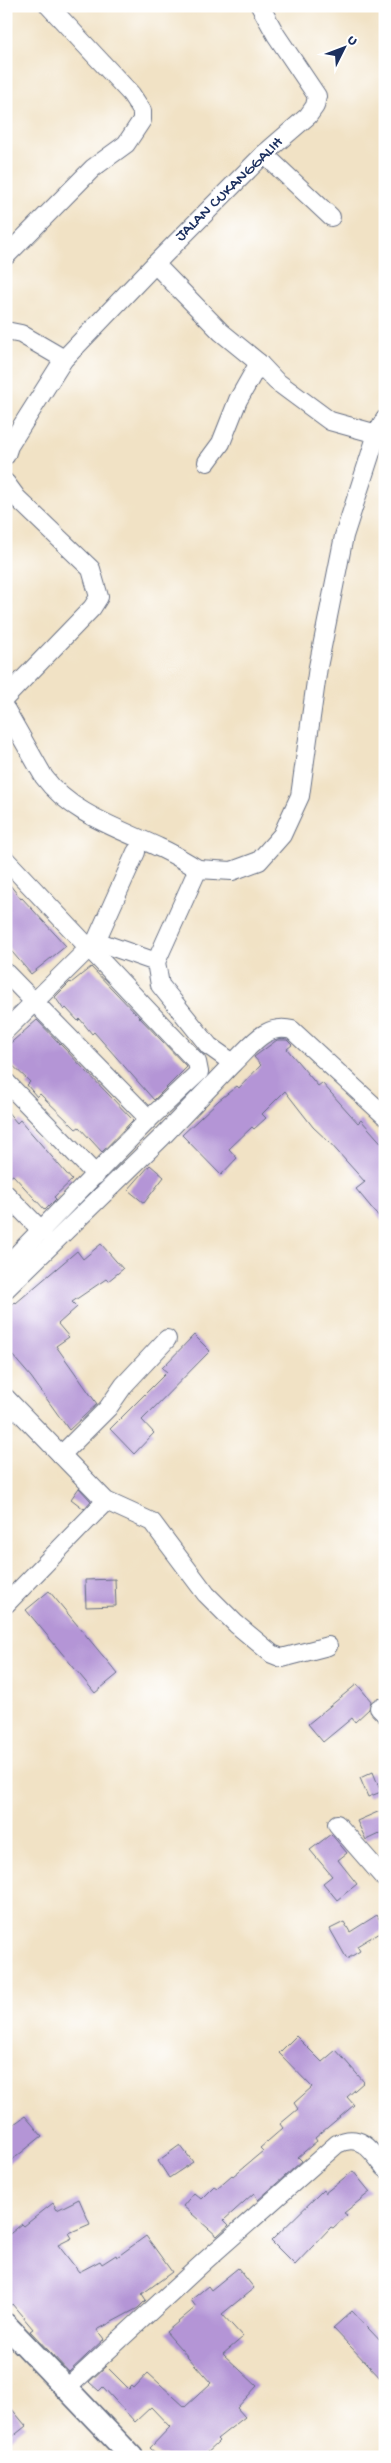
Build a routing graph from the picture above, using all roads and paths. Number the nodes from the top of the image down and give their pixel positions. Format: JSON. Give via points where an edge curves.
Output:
{"nodes":[{"id":1,"x":49,"y":6,"type":"edge"},
{"id":2,"x":260,"y":6,"type":"edge"},
{"id":3,"x":264,"y":154,"type":"junction"},
{"id":4,"x":331,"y":217,"type":"dead end"},
{"id":5,"x":6,"y":256,"type":"edge"},
{"id":6,"x":155,"y":264,"type":"junction"},
{"id":7,"x":6,"y":331,"type":"edge"},
{"id":8,"x":64,"y":359,"type":"junction"},
{"id":9,"x":259,"y":363,"type":"junction"},
{"id":10,"x":381,"y":427,"type":"edge"},
{"id":11,"x":6,"y":455,"type":"edge"},
{"id":12,"x":207,"y":462,"type":"dead end"},
{"id":13,"x":6,"y":483,"type":"edge"},
{"id":14,"x":6,"y":697,"type":"edge"},
{"id":15,"x":6,"y":710,"type":"edge"},
{"id":16,"x":136,"y":852,"type":"dead end"},
{"id":17,"x":6,"y":860,"type":"edge"},
{"id":18,"x":198,"y":869,"type":"junction"},
{"id":19,"x":93,"y":945,"type":"junction"},
{"id":20,"x":156,"y":962,"type":"junction"},
{"id":21,"x":6,"y":973,"type":"edge"},
{"id":22,"x":34,"y":1002,"type":"junction"},
{"id":23,"x":6,"y":1030,"type":"edge"},
{"id":24,"x":233,"y":1063,"type":"junction"},
{"id":25,"x":6,"y":1082,"type":"edge"},
{"id":26,"x":385,"y":1116,"type":"edge"},
{"id":27,"x":149,"y":1119,"type":"junction"},
{"id":28,"x":96,"y":1175,"type":"junction"},
{"id":29,"x":6,"y":1194,"type":"edge"},
{"id":30,"x":42,"y":1230,"type":"junction"},
{"id":31,"x":6,"y":1266,"type":"edge"},
{"id":32,"x":6,"y":1289,"type":"edge"},
{"id":33,"x":167,"y":1339,"type":"dead end"},
{"id":34,"x":6,"y":1398,"type":"edge"},
{"id":35,"x":61,"y":1456,"type":"junction"},
{"id":36,"x":106,"y":1501,"type":"junction"},
{"id":37,"x":6,"y":1604,"type":"edge"},
{"id":38,"x":328,"y":1646,"type":"dead end"},
{"id":39,"x":337,"y":1824,"type":"dead end"},
{"id":40,"x":385,"y":1879,"type":"edge"},
{"id":41,"x":385,"y":2168,"type":"edge"},
{"id":42,"x":6,"y":2325,"type":"edge"},
{"id":43,"x":66,"y":2389,"type":"junction"},
{"id":44,"x":132,"y":2457,"type":"edge"}],
"edges":[{"from":1,"to":5,"type":"street","via":[[131,94],[142,111],[142,120],[126,144],[93,168]]},
{"from":2,"to":3,"type":"street","name":"JALAN CUKANGGALIH","via":[[317,96],[308,116]]},
{"from":3,"to":4,"type":"street"},
{"from":3,"to":6,"type":"street","name":"JALAN CUKANGGALIH"},
{"from":6,"to":8,"type":"street","name":"JALAN CUKANGGALIH"},
{"from":6,"to":9,"type":"street","via":[[221,332]]},
{"from":7,"to":8,"type":"street","via":[[21,334]]},
{"from":8,"to":11,"type":"street","name":"JALAN CUKANGGALIH"},
{"from":9,"to":10,"type":"street","via":[[276,382],[330,421]]},
{"from":9,"to":12,"type":"street","via":[[238,400],[221,443]]},
{"from":10,"to":18,"type":"street","via":[[344,536],[318,667],[300,796],[282,835],[259,860],[232,872]]},
{"from":13,"to":14,"type":"street","via":[[17,498],[91,569],[99,597]]},
{"from":15,"to":18,"type":"street","via":[[51,787],[72,804]]},
{"from":16,"to":19,"type":"street"},
{"from":17,"to":19,"type":"street"},
{"from":18,"to":20,"type":"street"},
{"from":19,"to":20,"type":"street"},
{"from":19,"to":22,"type":"street"},
{"from":19,"to":27,"type":"street","via":[[199,1067],[192,1080]]},
{"from":20,"to":24,"type":"street","via":[[160,985],[171,1001],[209,1046]]},
{"from":21,"to":22,"type":"street"},
{"from":22,"to":23,"type":"street"},
{"from":22,"to":27,"type":"street"},
{"from":24,"to":26,"type":"street","via":[[265,1032],[281,1027],[292,1030]]},
{"from":24,"to":32,"type":"street"},
{"from":25,"to":28,"type":"street"},
{"from":27,"to":28,"type":"street"},
{"from":28,"to":30,"type":"street"},
{"from":29,"to":30,"type":"street"},
{"from":30,"to":31,"type":"street"},
{"from":33,"to":35,"type":"street","via":[[124,1385],[108,1408]]},
{"from":34,"to":35,"type":"street"},
{"from":35,"to":36,"type":"street"},
{"from":36,"to":37,"type":"street"},
{"from":36,"to":38,"type":"street","via":[[152,1522],[206,1594],[272,1654],[282,1658]]},
{"from":39,"to":40,"type":"street"},
{"from":41,"to":43,"type":"street","via":[[358,2140],[347,2139],[338,2144]]},
{"from":42,"to":43,"type":"street"},
{"from":43,"to":44,"type":"street"}]}
